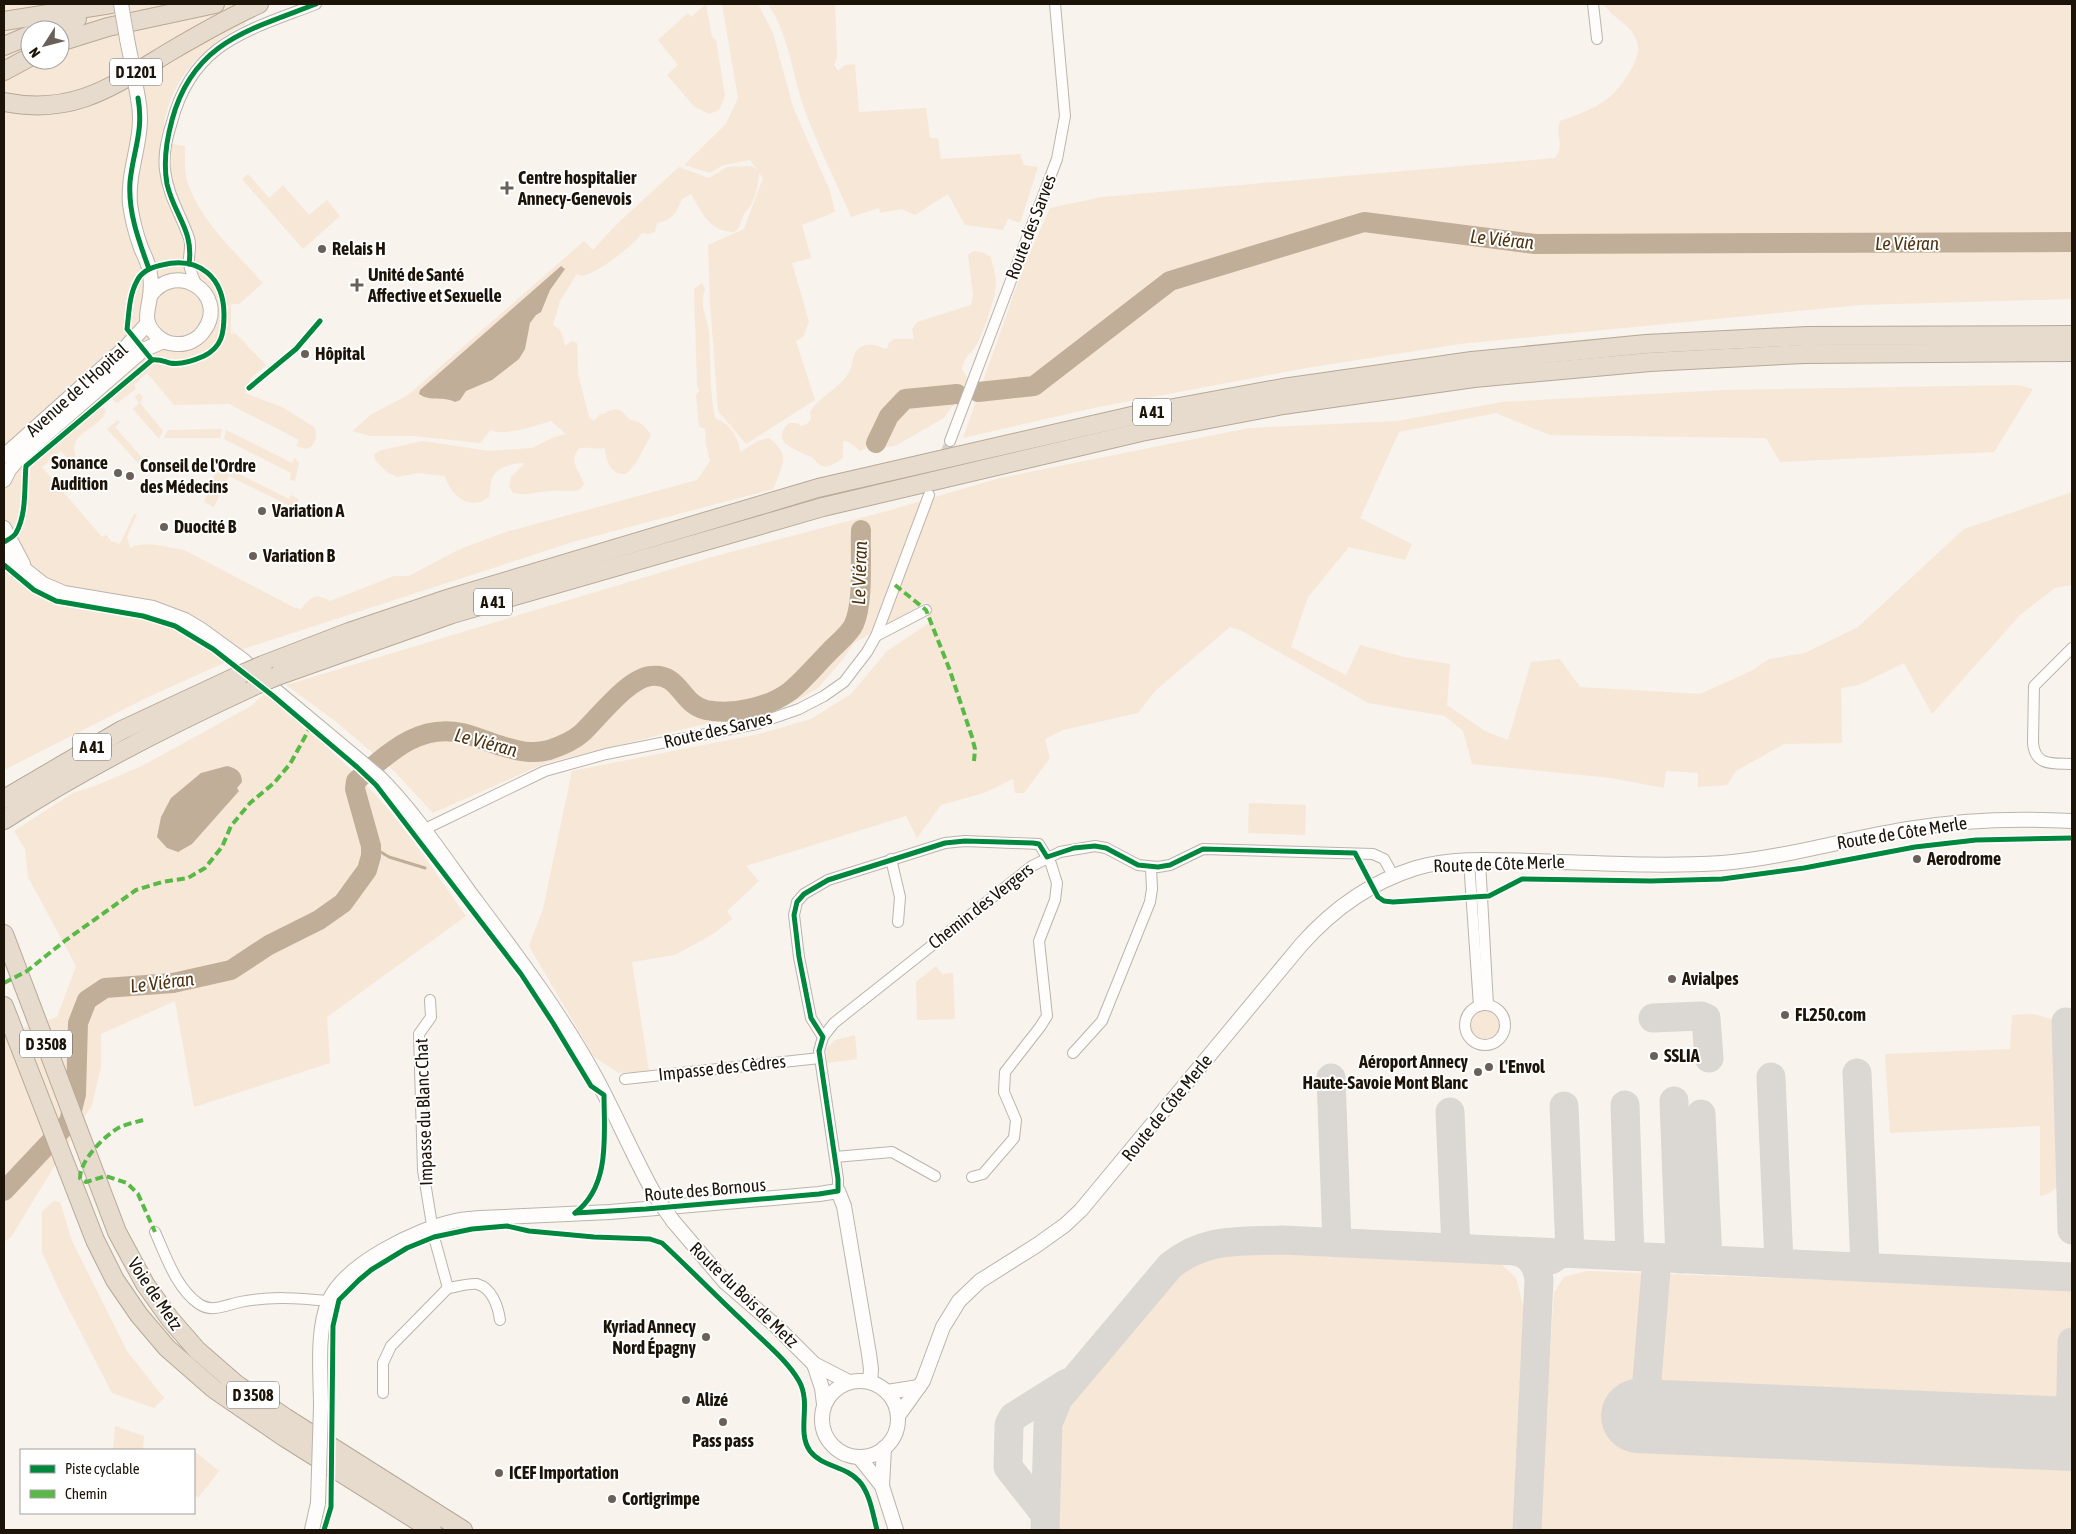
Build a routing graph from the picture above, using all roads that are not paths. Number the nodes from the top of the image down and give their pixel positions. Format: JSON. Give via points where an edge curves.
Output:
{"nodes":[{"id":1,"x":111,"y":4,"type":"edge"},
{"id":2,"x":120,"y":4,"type":"edge"},
{"id":3,"x":128,"y":4,"type":"edge"},
{"id":4,"x":215,"y":4,"type":"edge"},
{"id":5,"x":258,"y":4,"type":"edge"},
{"id":6,"x":316,"y":4,"type":"edge"},
{"id":7,"x":1055,"y":4,"type":"edge"},
{"id":8,"x":1593,"y":4,"type":"edge"},
{"id":9,"x":4,"y":21,"type":"edge"},
{"id":10,"x":70,"y":22,"type":"edge"},
{"id":11,"x":20,"y":39,"type":"edge"},
{"id":12,"x":70,"y":39,"type":"edge"},
{"id":13,"x":1598,"y":39,"type":"dead end"},
{"id":14,"x":4,"y":46,"type":"edge"},
{"id":15,"x":20,"y":62,"type":"edge"},
{"id":16,"x":4,"y":71,"type":"edge"},
{"id":17,"x":4,"y":102,"type":"edge"},
{"id":18,"x":189,"y":264,"type":"junction"},
{"id":19,"x":150,"y":269,"type":"junction"},
{"id":20,"x":171,"y":280,"type":"junction"},
{"id":21,"x":196,"y":286,"type":"junction"},
{"id":22,"x":150,"y":296,"type":"junction"},
{"id":23,"x":148,"y":323,"type":"junction"},
{"id":24,"x":2072,"y":335,"type":"edge"},
{"id":25,"x":164,"y":341,"type":"junction"},
{"id":26,"x":2072,"y":352,"type":"edge"},
{"id":27,"x":950,"y":441,"type":"tunnel mouth"},
{"id":28,"x":4,"y":456,"type":"edge"},
{"id":29,"x":4,"y":480,"type":"edge"},
{"id":30,"x":929,"y":495,"type":"tunnel mouth"},
{"id":31,"x":4,"y":528,"type":"edge"},
{"id":32,"x":4,"y":553,"type":"edge"},
{"id":33,"x":26,"y":569,"type":"junction"},
{"id":34,"x":926,"y":610,"type":"dead end"},
{"id":35,"x":876,"y":636,"type":"junction"},
{"id":36,"x":2072,"y":648,"type":"edge"},
{"id":37,"x":2072,"y":764,"type":"edge"},
{"id":38,"x":8,"y":795,"type":"edge"},
{"id":39,"x":4,"y":820,"type":"edge"},
{"id":40,"x":2072,"y":821,"type":"edge"},
{"id":41,"x":423,"y":830,"type":"junction"},
{"id":42,"x":1047,"y":857,"type":"junction"},
{"id":43,"x":892,"y":859,"type":"junction"},
{"id":44,"x":1474,"y":861,"type":"junction"},
{"id":45,"x":1151,"y":867,"type":"junction"},
{"id":46,"x":1394,"y":877,"type":"junction"},
{"id":47,"x":898,"y":922,"type":"dead end"},
{"id":48,"x":5,"y":936,"type":"edge"},
{"id":49,"x":430,"y":1000,"type":"dead end"},
{"id":50,"x":1484,"y":1005,"type":"dead end"},
{"id":51,"x":4,"y":1006,"type":"edge"},
{"id":52,"x":823,"y":1037,"type":"junction"},
{"id":53,"x":1073,"y":1053,"type":"dead end"},
{"id":54,"x":820,"y":1058,"type":"junction"},
{"id":55,"x":625,"y":1079,"type":"dead end"},
{"id":56,"x":835,"y":1157,"type":"junction"},
{"id":57,"x":935,"y":1176,"type":"dead end"},
{"id":58,"x":972,"y":1177,"type":"dead end"},
{"id":59,"x":838,"y":1190,"type":"junction"},
{"id":60,"x":432,"y":1228,"type":"junction"},
{"id":61,"x":155,"y":1232,"type":"dead end"},
{"id":62,"x":448,"y":1288,"type":"junction"},
{"id":63,"x":328,"y":1301,"type":"junction"},
{"id":64,"x":500,"y":1320,"type":"dead end"},
{"id":65,"x":814,"y":1364,"type":"junction"},
{"id":66,"x":849,"y":1382,"type":"junction"},
{"id":67,"x":870,"y":1382,"type":"junction"},
{"id":68,"x":919,"y":1387,"type":"junction"},
{"id":69,"x":887,"y":1392,"type":"junction"},
{"id":70,"x":384,"y":1393,"type":"dead end"},
{"id":71,"x":824,"y":1404,"type":"junction"},
{"id":72,"x":898,"y":1416,"type":"junction"},
{"id":73,"x":884,"y":1448,"type":"junction"},
{"id":74,"x":859,"y":1457,"type":"junction"},
{"id":75,"x":882,"y":1486,"type":"junction"},
{"id":76,"x":312,"y":1530,"type":"edge"},
{"id":77,"x":432,"y":1530,"type":"edge"},
{"id":78,"x":462,"y":1530,"type":"edge"},
{"id":79,"x":896,"y":1530,"type":"edge"}],
"edges":[{"from":1,"to":9,"type":"highway"},
{"from":2,"to":19,"type":"main road","bridge":true,"via":[[141,128],[130,184],[130,204]]},
{"from":3,"to":10,"type":"highway"},
{"from":4,"to":12,"type":"highway","via":[[108,26]]},
{"from":5,"to":17,"type":"highway","number":"D 1201","via":[[100,93],[40,106]]},
{"from":6,"to":18,"type":"street","via":[[249,30],[222,45],[202,62],[182,92],[164,161],[171,197],[189,238]]},
{"from":7,"to":27,"type":"street","name":"Route des Sarves","via":[[1065,116],[1057,159]]},
{"from":8,"to":13,"type":"street"},
{"from":11,"to":14,"type":"highway"},
{"from":15,"to":16,"type":"highway"},
{"from":18,"to":20,"type":"street"},
{"from":18,"to":21,"type":"street"},
{"from":19,"to":20,"type":"main road"},
{"from":19,"to":22,"type":"main road"},
{"from":20,"to":21,"type":"main road"},
{"from":20,"to":22,"type":"main road"},
{"from":21,"to":25,"type":"main road","via":[[204,292],[209,303],[210,318],[205,329],[199,337],[188,342]]},
{"from":22,"to":23,"type":"main road"},
{"from":23,"to":25,"type":"main road"},
{"from":23,"to":28,"type":"main road","name":"Avenue de l'Hopital","via":[[127,346]]},
{"from":24,"to":38,"type":"highway","number":"A 41","bridge":true,"via":[[1807,336],[1646,344],[1472,361],[1283,388],[1136,414],[818,488],[450,598],[349,632],[242,674],[122,730]]},
{"from":25,"to":29,"type":"main road","name":"Avenue de l'Hopital","via":[[142,350],[19,458]]},
{"from":26,"to":39,"type":"highway","number":"A 41","bridge":true,"via":[[1814,354],[1650,362],[1474,378],[1283,405],[1132,434],[823,507],[452,614],[277,676],[140,740]]},
{"from":30,"to":35,"type":"street","name":"Route des Sarves"},
{"from":31,"to":33,"type":"main road","name":"Route du Bois de Metz"},
{"from":32,"to":33,"type":"main road","name":"Route du Bois de Metz"},
{"from":33,"to":41,"type":"main road","name":"Route du Bois de Metz","via":[[43,584],[64,593],[153,608],[185,620],[244,661],[361,760],[379,776]]},
{"from":34,"to":35,"type":"street"},
{"from":35,"to":41,"type":"street","name":"Route des Sarves","via":[[844,682],[799,709],[756,724],[606,754],[545,771]]},
{"from":36,"to":37,"type":"street","via":[[2034,686],[2033,743],[2034,752],[2043,761]]},
{"from":40,"to":44,"type":"main road","name":"Route de Côte Merle","via":[[1975,821],[1909,828],[1722,863]]},
{"from":41,"to":65,"type":"main road","name":"Route du Bois de Metz","bridge":true,"via":[[559,1016],[596,1079],[638,1164],[673,1221],[725,1282]]},
{"from":42,"to":43,"type":"street","via":[[1036,843],[954,842]]},
{"from":42,"to":45,"type":"street","via":[[1089,846],[1106,848],[1131,862]]},
{"from":42,"to":52,"type":"street","name":"Chemin des Vergers","via":[[979,906],[834,1023]]},
{"from":42,"to":58,"type":"street","name":"Chemin des Vergers","via":[[1056,876],[1057,889],[1039,941],[1046,1016],[1005,1072],[1004,1092],[1016,1120],[1014,1138],[983,1174]]},
{"from":43,"to":47,"type":"street","via":[[900,897]]},
{"from":43,"to":52,"type":"street","via":[[820,883],[800,898],[795,908],[802,977],[811,1018]]},
{"from":44,"to":46,"type":"main road","name":"Route de Côte Merle","via":[[1428,866]]},
{"from":44,"to":50,"type":"street"},
{"from":45,"to":46,"type":"street","via":[[1170,865],[1203,849],[1355,853],[1381,857]]},
{"from":45,"to":53,"type":"street","via":[[1150,902],[1102,1021]]},
{"from":46,"to":68,"type":"main road","name":"Route de Côte Merle","via":[[1356,896],[1316,929],[1081,1210],[1050,1236],[988,1275],[969,1291],[950,1313]]},
{"from":48,"to":78,"type":"highway","name":"Voie de Metz","number":"D 3508","via":[[121,1241],[178,1330],[236,1384]]},
{"from":49,"to":60,"type":"street","name":"Impasse du Blanc Chat","via":[[431,1017],[419,1034],[423,1170]]},
{"from":51,"to":77,"type":"highway","name":"Voie de Metz","number":"D 3508","via":[[105,1261],[126,1298],[153,1332],[183,1362],[232,1402]]},
{"from":52,"to":54,"type":"street"},
{"from":54,"to":55,"type":"street","name":"Impasse des Cèdres"},
{"from":54,"to":56,"type":"street"},
{"from":56,"to":57,"type":"street","via":[[892,1152]]},
{"from":56,"to":59,"type":"street"},
{"from":59,"to":60,"type":"main road","name":"Route des Bornous","via":[[637,1210],[482,1218]]},
{"from":59,"to":67,"type":"main road","via":[[844,1206],[869,1354]]},
{"from":60,"to":62,"type":"street","name":"Impasse du Blanc Chat"},
{"from":60,"to":63,"type":"main road","name":"Route des Bornous","via":[[368,1260],[346,1278]]},
{"from":61,"to":63,"type":"street","via":[[175,1276],[200,1305],[211,1309],[240,1301],[290,1297]]},
{"from":62,"to":64,"type":"street","via":[[476,1284],[488,1291],[498,1306]]},
{"from":62,"to":70,"type":"street","via":[[392,1346],[383,1363]]},
{"from":63,"to":76,"type":"main road","name":"Route des Bornous","bridge":true,"via":[[321,1341],[318,1503]]},
{"from":65,"to":66,"type":"main road","name":"Route du Bois de Metz"},
{"from":65,"to":71,"type":"main road","name":"Route du Bois de Metz"},
{"from":66,"to":67,"type":"main road"},
{"from":66,"to":71,"type":"main road","via":[[830,1394]]},
{"from":67,"to":69,"type":"main road"},
{"from":68,"to":69,"type":"main road"},
{"from":68,"to":72,"type":"main road","name":"Route de Côte Merle"},
{"from":69,"to":72,"type":"main road"},
{"from":71,"to":74,"type":"main road","via":[[822,1422],[828,1440],[836,1449]]},
{"from":72,"to":73,"type":"main road","via":[[894,1434]]},
{"from":73,"to":74,"type":"main road"},
{"from":73,"to":75,"type":"main road"},
{"from":74,"to":75,"type":"main road"},
{"from":75,"to":79,"type":"main road"}]}
